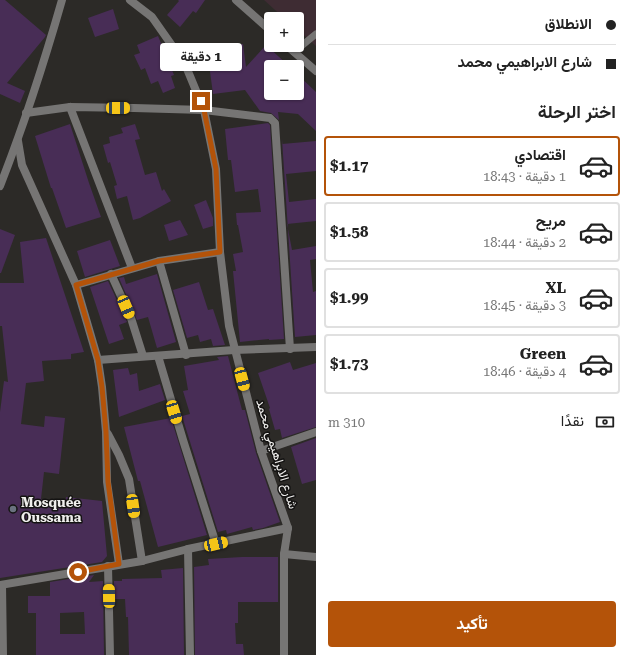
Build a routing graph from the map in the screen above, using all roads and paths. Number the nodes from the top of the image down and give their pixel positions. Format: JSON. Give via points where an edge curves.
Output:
{"nodes":[{"id":1,"x":62,"y":0,"type":"edge"},
{"id":2,"x":130,"y":0,"type":"edge"},
{"id":3,"x":236,"y":0,"type":"edge"},
{"id":4,"x":264,"y":25,"type":"edge"},
{"id":5,"x":316,"y":34,"type":"edge"},
{"id":6,"x":304,"y":44,"type":"edge"},
{"id":7,"x":294,"y":52,"type":"edge"},
{"id":8,"x":316,"y":71,"type":"edge"},
{"id":9,"x":70,"y":107,"type":"junction"},
{"id":10,"x":204,"y":110,"type":"junction"},
{"id":11,"x":26,"y":113,"type":"junction"},
{"id":12,"x":18,"y":141,"type":"junction"},
{"id":13,"x":0,"y":186,"type":"edge"},
{"id":14,"x":220,"y":252,"type":"junction"},
{"id":15,"x":159,"y":261,"type":"junction"},
{"id":16,"x":132,"y":268,"type":"junction"},
{"id":17,"x":111,"y":274,"type":"junction"},
{"id":18,"x":76,"y":285,"type":"junction"},
{"id":19,"x":316,"y":347,"type":"edge"},
{"id":20,"x":290,"y":349,"type":"junction"},
{"id":21,"x":234,"y":350,"type":"junction"},
{"id":22,"x":186,"y":354,"type":"junction"},
{"id":23,"x":143,"y":356,"type":"junction"},
{"id":24,"x":158,"y":356,"type":"junction"},
{"id":25,"x":98,"y":360,"type":"junction"},
{"id":26,"x":106,"y":432,"type":"junction"},
{"id":27,"x":316,"y":432,"type":"edge"},
{"id":28,"x":261,"y":451,"type":"junction"},
{"id":29,"x":288,"y":528,"type":"junction"},
{"id":30,"x":216,"y":544,"type":"junction"},
{"id":31,"x":188,"y":549,"type":"junction"},
{"id":32,"x":284,"y":554,"type":"junction"},
{"id":33,"x":316,"y":557,"type":"edge"},
{"id":34,"x":142,"y":561,"type":"junction"},
{"id":35,"x":119,"y":564,"type":"junction"},
{"id":36,"x":108,"y":566,"type":"junction"},
{"id":37,"x":1,"y":585,"type":"edge"},
{"id":38,"x":3,"y":655,"type":"edge"},
{"id":39,"x":110,"y":655,"type":"edge"},
{"id":40,"x":190,"y":655,"type":"edge"},
{"id":41,"x":284,"y":655,"type":"edge"}],
"edges":[{"from":1,"to":11,"type":"street"},
{"from":2,"to":10,"type":"street","name":"شارع الابراهيمي محمد","via":[[152,17],[185,64]]},
{"from":3,"to":4,"type":"street"},
{"from":5,"to":6,"type":"lane"},
{"from":7,"to":8,"type":"street"},
{"from":9,"to":10,"type":"street"},
{"from":9,"to":11,"type":"street"},
{"from":9,"to":16,"type":"street"},
{"from":10,"to":14,"type":"street","name":"شارع الابراهيمي محمد","via":[[216,169]]},
{"from":10,"to":20,"type":"street","via":[[265,116],[275,123]]},
{"from":11,"to":12,"type":"street"},
{"from":12,"to":13,"type":"street"},
{"from":12,"to":18,"type":"street","via":[[22,165]]},
{"from":14,"to":15,"type":"street"},
{"from":14,"to":21,"type":"street","name":"شارع الابراهيمي محمد","via":[[228,326]]},
{"from":15,"to":16,"type":"street"},
{"from":15,"to":22,"type":"street"},
{"from":16,"to":17,"type":"street"},
{"from":17,"to":18,"type":"street"},
{"from":17,"to":23,"type":"street","via":[[131,318]]},
{"from":18,"to":25,"type":"street"},
{"from":19,"to":20,"type":"street"},
{"from":20,"to":21,"type":"street"},
{"from":21,"to":22,"type":"street"},
{"from":21,"to":28,"type":"street","name":"شارع الابراهيمي محمد"},
{"from":22,"to":24,"type":"street"},
{"from":23,"to":24,"type":"street"},
{"from":23,"to":25,"type":"street"},
{"from":24,"to":30,"type":"street"},
{"from":25,"to":26,"type":"street"},
{"from":26,"to":34,"type":"street","via":[[129,479]]},
{"from":26,"to":35,"type":"street","via":[[108,482]]},
{"from":27,"to":28,"type":"street"},
{"from":28,"to":29,"type":"street","name":"شارع الابراهيمي محمد"},
{"from":29,"to":30,"type":"street"},
{"from":29,"to":32,"type":"street","name":"شارع الابراهيمي محمد"},
{"from":30,"to":31,"type":"street"},
{"from":31,"to":34,"type":"street"},
{"from":31,"to":40,"type":"street"},
{"from":32,"to":33,"type":"street"},
{"from":32,"to":41,"type":"street","name":"شارع الابراهيمي محمد"},
{"from":34,"to":35,"type":"street"},
{"from":35,"to":36,"type":"street"},
{"from":36,"to":37,"type":"street"},
{"from":36,"to":39,"type":"street"},
{"from":37,"to":38,"type":"street"}]}
